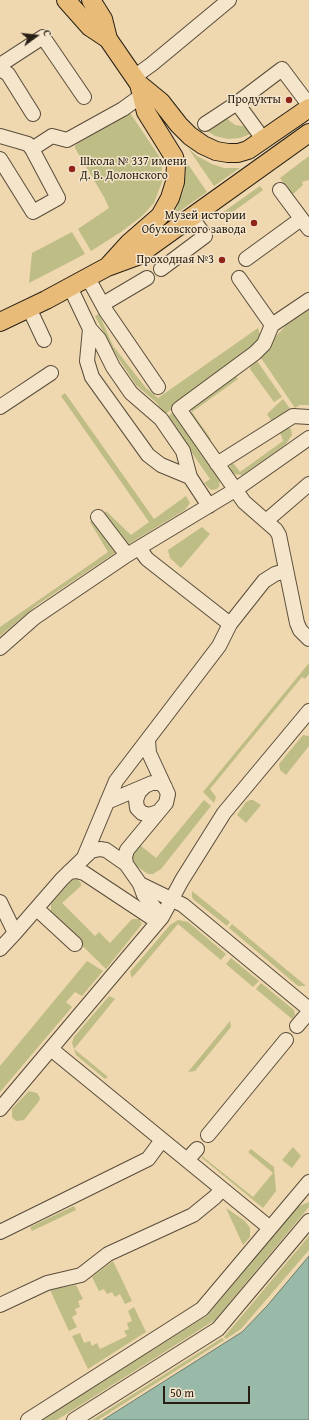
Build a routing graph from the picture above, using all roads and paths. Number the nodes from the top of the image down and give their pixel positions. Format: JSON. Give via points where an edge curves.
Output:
{"nodes":[{"id":1,"x":66,"y":0,"type":"edge"},
{"id":2,"x":92,"y":0,"type":"edge"},
{"id":3,"x":229,"y":0,"type":"edge"},
{"id":4,"x":108,"y":39,"type":"junction"},
{"id":5,"x":0,"y":65,"type":"edge"},
{"id":6,"x":0,"y":69,"type":"edge"},
{"id":7,"x":138,"y":86,"type":"junction"},
{"id":8,"x":84,"y":96,"type":"dead end"},
{"id":9,"x":237,"y":103,"type":"junction"},
{"id":10,"x":309,"y":106,"type":"edge"},
{"id":11,"x":33,"y":114,"type":"dead end"},
{"id":12,"x":205,"y":124,"type":"dead end"},
{"id":13,"x":258,"y":132,"type":"dead end"},
{"id":14,"x":309,"y":133,"type":"edge"},
{"id":15,"x":0,"y":136,"type":"edge"},
{"id":16,"x":32,"y":149,"type":"junction"},
{"id":17,"x":0,"y":159,"type":"edge"},
{"id":18,"x":280,"y":190,"type":"dead end"},
{"id":19,"x":192,"y":218,"type":"junction"},
{"id":20,"x":305,"y":224,"type":"edge"},
{"id":21,"x":246,"y":259,"type":"dead end"},
{"id":22,"x":107,"y":267,"type":"junction"},
{"id":23,"x":162,"y":269,"type":"dead end"},
{"id":24,"x":88,"y":278,"type":"junction"},
{"id":25,"x":147,"y":278,"type":"dead end"},
{"id":26,"x":239,"y":278,"type":"dead end"},
{"id":27,"x":70,"y":287,"type":"junction"},
{"id":28,"x":309,"y":300,"type":"edge"},
{"id":29,"x":103,"y":304,"type":"junction"},
{"id":30,"x":29,"y":308,"type":"junction"},
{"id":31,"x":0,"y":322,"type":"edge"},
{"id":32,"x":272,"y":325,"type":"junction"},
{"id":33,"x":90,"y":328,"type":"junction"},
{"id":34,"x":44,"y":340,"type":"dead end"},
{"id":35,"x":51,"y":373,"type":"dead end"},
{"id":36,"x":158,"y":387,"type":"dead end"},
{"id":37,"x":0,"y":408,"type":"edge"},
{"id":38,"x":309,"y":417,"type":"edge"},
{"id":39,"x":309,"y":438,"type":"edge"},
{"id":40,"x":217,"y":464,"type":"junction"},
{"id":41,"x":190,"y":477,"type":"junction"},
{"id":42,"x":309,"y":484,"type":"edge"},
{"id":43,"x":235,"y":490,"type":"junction"},
{"id":44,"x":209,"y":506,"type":"junction"},
{"id":45,"x":98,"y":517,"type":"dead end"},
{"id":46,"x":266,"y":521,"type":"junction"},
{"id":47,"x":133,"y":551,"type":"junction"},
{"id":48,"x":286,"y":571,"type":"junction"},
{"id":49,"x":230,"y":624,"type":"junction"},
{"id":50,"x":309,"y":639,"type":"edge"},
{"id":51,"x":0,"y":648,"type":"edge"},
{"id":52,"x":309,"y":711,"type":"edge"},
{"id":53,"x":148,"y":740,"type":"junction"},
{"id":54,"x":145,"y":786,"type":"junction"},
{"id":55,"x":165,"y":787,"type":"junction"},
{"id":56,"x":107,"y":802,"type":"junction"},
{"id":57,"x":158,"y":812,"type":"junction"},
{"id":58,"x":97,"y":828,"type":"junction"},
{"id":59,"x":109,"y":852,"type":"junction"},
{"id":60,"x":85,"y":855,"type":"junction"},
{"id":61,"x":127,"y":857,"type":"junction"},
{"id":62,"x":68,"y":872,"type":"junction"},
{"id":63,"x":140,"y":884,"type":"junction"},
{"id":64,"x":171,"y":900,"type":"junction"},
{"id":65,"x":0,"y":902,"type":"edge"},
{"id":66,"x":37,"y":909,"type":"junction"},
{"id":67,"x":160,"y":920,"type":"junction"},
{"id":68,"x":15,"y":933,"type":"junction"},
{"id":69,"x":75,"y":944,"type":"dead end"},
{"id":70,"x":0,"y":949,"type":"edge"},
{"id":71,"x":307,"y":1004,"type":"edge"},
{"id":72,"x":297,"y":1026,"type":"dead end"},
{"id":73,"x":286,"y":1040,"type":"dead end"},
{"id":74,"x":51,"y":1049,"type":"junction"},
{"id":75,"x":0,"y":1109,"type":"edge"},
{"id":76,"x":208,"y":1135,"type":"dead end"},
{"id":77,"x":162,"y":1140,"type":"junction"},
{"id":78,"x":197,"y":1149,"type":"dead end"},
{"id":79,"x":187,"y":1160,"type":"junction"},
{"id":80,"x":309,"y":1182,"type":"edge"},
{"id":81,"x":222,"y":1189,"type":"junction"},
{"id":82,"x":309,"y":1222,"type":"edge"},
{"id":83,"x":270,"y":1228,"type":"junction"},
{"id":84,"x":0,"y":1232,"type":"edge"},
{"id":85,"x":0,"y":1305,"type":"edge"},
{"id":86,"x":28,"y":1420,"type":"edge"},
{"id":87,"x":74,"y":1420,"type":"edge"}],
"edges":[{"from":1,"to":4,"type":"main road","via":[[90,28]]},
{"from":2,"to":4,"type":"main road","via":[[103,19]]},
{"from":3,"to":7,"type":"lane","via":[[152,64]]},
{"from":4,"to":7,"type":"main road"},
{"from":5,"to":8,"type":"lane","via":[[43,37]]},
{"from":6,"to":11,"type":"lane","via":[[8,74]]},
{"from":7,"to":10,"type":"main road","via":[[161,102],[190,136],[216,151],[238,153],[248,150]]},
{"from":7,"to":16,"type":"lane","via":[[123,109],[66,140],[52,136]]},
{"from":7,"to":22,"type":"main road","via":[[146,112],[174,157],[175,182],[160,216],[129,242]]},
{"from":9,"to":10,"type":"lane","via":[[282,69]]},
{"from":9,"to":12,"type":"lane"},
{"from":9,"to":13,"type":"lane"},
{"from":14,"to":19,"type":"main road"},
{"from":15,"to":16,"type":"lane","via":[[28,144]]},
{"from":16,"to":17,"type":"lane","via":[[58,198],[33,212]]},
{"from":18,"to":20,"type":"lane"},
{"from":19,"to":22,"type":"main road","via":[[137,256]]},
{"from":19,"to":23,"type":"lane","via":[[205,236]]},
{"from":20,"to":21,"type":"lane"},
{"from":22,"to":24,"type":"main road"},
{"from":24,"to":27,"type":"main road"},
{"from":24,"to":29,"type":"lane"},
{"from":25,"to":29,"type":"lane"},
{"from":26,"to":32,"type":"lane"},
{"from":27,"to":30,"type":"main road"},
{"from":27,"to":33,"type":"lane"},
{"from":28,"to":32,"type":"lane"},
{"from":29,"to":36,"type":"lane"},
{"from":30,"to":31,"type":"main road"},
{"from":30,"to":34,"type":"lane"},
{"from":32,"to":40,"type":"lane","via":[[264,344],[255,354],[179,409]]},
{"from":33,"to":41,"type":"lane","via":[[131,393],[161,419],[183,452]]},
{"from":33,"to":41,"type":"lane","via":[[87,361],[96,383],[148,454],[161,465]]},
{"from":35,"to":37,"type":"lane"},
{"from":38,"to":40,"type":"lane","via":[[293,416]]},
{"from":39,"to":43,"type":"lane"},
{"from":40,"to":43,"type":"lane"},
{"from":41,"to":44,"type":"lane"},
{"from":42,"to":46,"type":"lane"},
{"from":43,"to":44,"type":"lane"},
{"from":43,"to":46,"type":"lane","via":[[244,502]]},
{"from":44,"to":47,"type":"lane"},
{"from":45,"to":47,"type":"lane"},
{"from":46,"to":48,"type":"lane","via":[[279,535]]},
{"from":47,"to":49,"type":"lane","via":[[147,559]]},
{"from":47,"to":51,"type":"lane","via":[[34,618]]},
{"from":48,"to":49,"type":"lane","via":[[264,581]]},
{"from":48,"to":50,"type":"lane","via":[[297,623]]},
{"from":49,"to":53,"type":"lane","via":[[219,646]]},
{"from":52,"to":64,"type":"lane","via":[[224,813]]},
{"from":53,"to":55,"type":"lane","via":[[149,753]]},
{"from":53,"to":56,"type":"lane","via":[[116,781]]},
{"from":54,"to":55,"type":"lane","via":[[160,783]]},
{"from":54,"to":56,"type":"lane"},
{"from":54,"to":57,"type":"lane","via":[[136,800],[137,808],[149,815]]},
{"from":55,"to":57,"type":"lane","via":[[168,794],[166,803]]},
{"from":56,"to":58,"type":"lane"},
{"from":57,"to":61,"type":"lane"},
{"from":58,"to":59,"type":"lane","via":[[97,836]]},
{"from":58,"to":60,"type":"lane"},
{"from":59,"to":60,"type":"lane","via":[[95,849]]},
{"from":59,"to":61,"type":"lane"},
{"from":60,"to":62,"type":"lane"},
{"from":61,"to":63,"type":"lane"},
{"from":62,"to":66,"type":"lane"},
{"from":62,"to":67,"type":"lane","via":[[84,873]]},
{"from":63,"to":64,"type":"lane"},
{"from":63,"to":67,"type":"lane"},
{"from":64,"to":67,"type":"lane"},
{"from":64,"to":71,"type":"lane","via":[[183,905]]},
{"from":65,"to":68,"type":"lane"},
{"from":66,"to":68,"type":"lane"},
{"from":66,"to":69,"type":"lane"},
{"from":67,"to":74,"type":"lane"},
{"from":68,"to":70,"type":"lane"},
{"from":71,"to":72,"type":"lane"},
{"from":73,"to":76,"type":"lane"},
{"from":74,"to":75,"type":"lane"},
{"from":74,"to":77,"type":"lane"},
{"from":77,"to":79,"type":"lane"},
{"from":77,"to":84,"type":"lane","via":[[148,1159]]},
{"from":78,"to":79,"type":"lane"},
{"from":79,"to":81,"type":"lane"},
{"from":80,"to":83,"type":"lane"},
{"from":81,"to":83,"type":"lane"},
{"from":81,"to":85,"type":"lane","via":[[193,1215],[108,1254],[81,1275],[47,1283]]},
{"from":82,"to":87,"type":"lane","via":[[218,1329]]},
{"from":83,"to":86,"type":"lane","via":[[202,1310]]}]}
